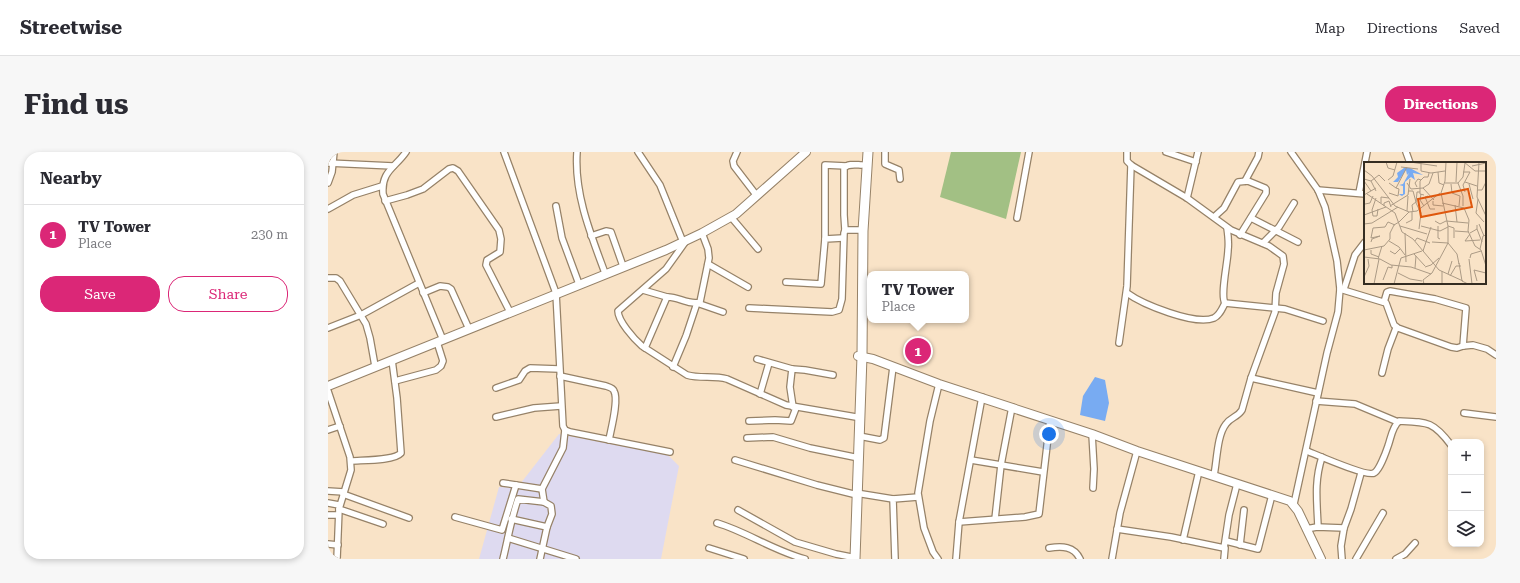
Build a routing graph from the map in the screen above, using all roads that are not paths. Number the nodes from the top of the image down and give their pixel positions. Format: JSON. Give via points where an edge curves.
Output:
{"nodes":[{"id":1,"x":334,"y":152,"type":"edge"},
{"id":2,"x":406,"y":152,"type":"edge"},
{"id":3,"x":504,"y":152,"type":"edge"},
{"id":4,"x":577,"y":152,"type":"edge"},
{"id":5,"x":638,"y":152,"type":"edge"},
{"id":6,"x":737,"y":152,"type":"edge"},
{"id":7,"x":806,"y":152,"type":"edge"},
{"id":8,"x":863,"y":152,"type":"edge"},
{"id":9,"x":868,"y":152,"type":"edge"},
{"id":10,"x":886,"y":152,"type":"edge"},
{"id":11,"x":1029,"y":152,"type":"edge"},
{"id":12,"x":1126,"y":152,"type":"edge"},
{"id":13,"x":1166,"y":152,"type":"edge"},
{"id":14,"x":1198,"y":152,"type":"edge"},
{"id":15,"x":1259,"y":152,"type":"edge"},
{"id":16,"x":1291,"y":152,"type":"edge"},
{"id":17,"x":1367,"y":152,"type":"edge"},
{"id":18,"x":1406,"y":152,"type":"edge"},
{"id":19,"x":1177,"y":154,"type":"edge"},
{"id":20,"x":1196,"y":162,"type":"junction"},
{"id":21,"x":1366,"y":162,"type":"edge"},
{"id":22,"x":1410,"y":162,"type":"edge"},
{"id":23,"x":330,"y":164,"type":"edge"},
{"id":24,"x":862,"y":165,"type":"junction"},
{"id":25,"x":1131,"y":165,"type":"junction"},
{"id":26,"x":393,"y":166,"type":"junction"},
{"id":27,"x":846,"y":166,"type":"junction"},
{"id":28,"x":1364,"y":177,"type":"edge"},
{"id":29,"x":900,"y":179,"type":"dead end"},
{"id":30,"x":1245,"y":181,"type":"junction"},
{"id":31,"x":328,"y":183,"type":"edge"},
{"id":32,"x":382,"y":186,"type":"junction"},
{"id":33,"x":1318,"y":190,"type":"junction"},
{"id":34,"x":1362,"y":193,"type":"edge"},
{"id":35,"x":757,"y":196,"type":"junction"},
{"id":36,"x":1187,"y":198,"type":"junction"},
{"id":37,"x":385,"y":201,"type":"junction"},
{"id":38,"x":1294,"y":203,"type":"dead end"},
{"id":39,"x":556,"y":206,"type":"dead end"},
{"id":40,"x":328,"y":209,"type":"edge"},
{"id":41,"x":731,"y":217,"type":"junction"},
{"id":42,"x":1214,"y":217,"type":"junction"},
{"id":43,"x":1017,"y":218,"type":"dead end"},
{"id":44,"x":1251,"y":218,"type":"junction"},
{"id":45,"x":1227,"y":228,"type":"junction"},
{"id":46,"x":845,"y":230,"type":"junction"},
{"id":47,"x":859,"y":230,"type":"junction"},
{"id":48,"x":1275,"y":230,"type":"junction"},
{"id":49,"x":702,"y":233,"type":"junction"},
{"id":50,"x":1240,"y":235,"type":"junction"},
{"id":51,"x":591,"y":236,"type":"junction"},
{"id":52,"x":843,"y":238,"type":"junction"},
{"id":53,"x":825,"y":239,"type":"junction"},
{"id":54,"x":684,"y":241,"type":"junction"},
{"id":55,"x":1298,"y":242,"type":"dead end"},
{"id":56,"x":1263,"y":243,"type":"junction"},
{"id":57,"x":1364,"y":243,"type":"edge"},
{"id":58,"x":758,"y":249,"type":"dead end"},
{"id":59,"x":708,"y":264,"type":"junction"},
{"id":60,"x":623,"y":266,"type":"junction"},
{"id":61,"x":605,"y":273,"type":"junction"},
{"id":62,"x":328,"y":278,"type":"edge"},
{"id":63,"x":786,"y":282,"type":"dead end"},
{"id":64,"x":419,"y":283,"type":"junction"},
{"id":65,"x":579,"y":284,"type":"junction"},
{"id":66,"x":748,"y":287,"type":"dead end"},
{"id":67,"x":1342,"y":289,"type":"junction"},
{"id":68,"x":643,"y":290,"type":"junction"},
{"id":69,"x":423,"y":293,"type":"junction"},
{"id":70,"x":556,"y":293,"type":"junction"},
{"id":71,"x":1127,"y":293,"type":"junction"},
{"id":72,"x":667,"y":297,"type":"junction"},
{"id":73,"x":1384,"y":302,"type":"junction"},
{"id":74,"x":697,"y":303,"type":"junction"},
{"id":75,"x":1225,"y":303,"type":"junction"},
{"id":76,"x":749,"y":308,"type":"dead end"},
{"id":77,"x":1275,"y":308,"type":"junction"},
{"id":78,"x":510,"y":312,"type":"junction"},
{"id":79,"x":723,"y":312,"type":"dead end"},
{"id":80,"x":361,"y":315,"type":"junction"},
{"id":81,"x":1323,"y":320,"type":"dead end"},
{"id":82,"x":328,"y":328,"type":"edge"},
{"id":83,"x":1396,"y":328,"type":"junction"},
{"id":84,"x":469,"y":329,"type":"junction"},
{"id":85,"x":440,"y":341,"type":"junction"},
{"id":86,"x":1119,"y":342,"type":"dead end"},
{"id":87,"x":1463,"y":346,"type":"junction"},
{"id":88,"x":646,"y":348,"type":"junction"},
{"id":89,"x":1496,"y":354,"type":"edge"},
{"id":90,"x":860,"y":356,"type":"junction"},
{"id":91,"x":757,"y":359,"type":"dead end"},
{"id":92,"x":392,"y":360,"type":"junction"},
{"id":93,"x":769,"y":362,"type":"junction"},
{"id":94,"x":376,"y":366,"type":"junction"},
{"id":95,"x":673,"y":367,"type":"junction"},
{"id":96,"x":893,"y":367,"type":"junction"},
{"id":97,"x":559,"y":369,"type":"junction"},
{"id":98,"x":792,"y":370,"type":"junction"},
{"id":99,"x":1382,"y":373,"type":"dead end"},
{"id":100,"x":833,"y":375,"type":"dead end"},
{"id":101,"x":560,"y":376,"type":"junction"},
{"id":102,"x":1252,"y":378,"type":"junction"},
{"id":103,"x":395,"y":381,"type":"junction"},
{"id":104,"x":939,"y":384,"type":"junction"},
{"id":105,"x":328,"y":386,"type":"edge"},
{"id":106,"x":496,"y":388,"type":"dead end"},
{"id":107,"x":328,"y":391,"type":"edge"},
{"id":108,"x":1318,"y":393,"type":"junction"},
{"id":109,"x":760,"y":394,"type":"junction"},
{"id":110,"x":982,"y":397,"type":"junction"},
{"id":111,"x":1316,"y":401,"type":"junction"},
{"id":112,"x":561,"y":406,"type":"junction"},
{"id":113,"x":795,"y":407,"type":"junction"},
{"id":114,"x":1012,"y":407,"type":"junction"},
{"id":115,"x":1464,"y":413,"type":"dead end"},
{"id":116,"x":496,"y":417,"type":"dead end"},
{"id":117,"x":856,"y":417,"type":"junction"},
{"id":118,"x":1496,"y":417,"type":"edge"},
{"id":119,"x":1050,"y":420,"type":"junction"},
{"id":120,"x":749,"y":421,"type":"dead end"},
{"id":121,"x":1398,"y":422,"type":"junction"},
{"id":122,"x":340,"y":426,"type":"junction"},
{"id":123,"x":328,"y":430,"type":"edge"},
{"id":124,"x":566,"y":430,"type":"junction"},
{"id":125,"x":1092,"y":434,"type":"junction"},
{"id":126,"x":859,"y":436,"type":"junction"},
{"id":127,"x":747,"y":438,"type":"dead end"},
{"id":128,"x":609,"y":440,"type":"junction"},
{"id":129,"x":1448,"y":442,"type":"edge"},
{"id":130,"x":1137,"y":451,"type":"junction"},
{"id":131,"x":1307,"y":451,"type":"junction"},
{"id":132,"x":670,"y":452,"type":"dead end"},
{"id":133,"x":854,"y":457,"type":"junction"},
{"id":134,"x":1322,"y":457,"type":"junction"},
{"id":135,"x":734,"y":460,"type":"dead end"},
{"id":136,"x":971,"y":460,"type":"junction"},
{"id":137,"x":351,"y":461,"type":"junction"},
{"id":138,"x":1001,"y":465,"type":"junction"},
{"id":139,"x":1199,"y":470,"type":"junction"},
{"id":140,"x":1044,"y":472,"type":"junction"},
{"id":141,"x":1361,"y":473,"type":"junction"},
{"id":142,"x":1214,"y":475,"type":"junction"},
{"id":143,"x":503,"y":483,"type":"dead end"},
{"id":144,"x":1236,"y":484,"type":"junction"},
{"id":145,"x":516,"y":486,"type":"junction"},
{"id":146,"x":1093,"y":488,"type":"dead end"},
{"id":147,"x":542,"y":489,"type":"junction"},
{"id":148,"x":328,"y":491,"type":"edge"},
{"id":149,"x":343,"y":493,"type":"junction"},
{"id":150,"x":855,"y":494,"type":"junction"},
{"id":151,"x":1272,"y":495,"type":"junction"},
{"id":152,"x":918,"y":497,"type":"junction"},
{"id":153,"x":893,"y":499,"type":"junction"},
{"id":154,"x":544,"y":502,"type":"junction"},
{"id":155,"x":328,"y":503,"type":"edge"},
{"id":156,"x":1294,"y":504,"type":"junction"},
{"id":157,"x":339,"y":510,"type":"junction"},
{"id":158,"x":738,"y":510,"type":"dead end"},
{"id":159,"x":1244,"y":510,"type":"dead end"},
{"id":160,"x":1383,"y":513,"type":"dead end"},
{"id":161,"x":328,"y":515,"type":"edge"},
{"id":162,"x":455,"y":517,"type":"dead end"},
{"id":163,"x":409,"y":518,"type":"dead end"},
{"id":164,"x":511,"y":519,"type":"junction"},
{"id":165,"x":995,"y":519,"type":"junction"},
{"id":166,"x":959,"y":522,"type":"junction"},
{"id":167,"x":717,"y":523,"type":"dead end"},
{"id":168,"x":383,"y":524,"type":"dead end"},
{"id":169,"x":547,"y":527,"type":"junction"},
{"id":170,"x":1318,"y":527,"type":"junction"},
{"id":171,"x":1344,"y":528,"type":"junction"},
{"id":172,"x":1117,"y":529,"type":"junction"},
{"id":173,"x":1306,"y":529,"type":"junction"},
{"id":174,"x":508,"y":538,"type":"junction"},
{"id":175,"x":1183,"y":540,"type":"junction"},
{"id":176,"x":1226,"y":540,"type":"junction"},
{"id":177,"x":1415,"y":543,"type":"dead end"},
{"id":178,"x":328,"y":544,"type":"edge"},
{"id":179,"x":338,"y":545,"type":"junction"},
{"id":180,"x":1240,"y":545,"type":"junction"},
{"id":181,"x":709,"y":548,"type":"dead end"},
{"id":182,"x":1049,"y":548,"type":"dead end"},
{"id":183,"x":1225,"y":548,"type":"junction"},
{"id":184,"x":542,"y":549,"type":"junction"},
{"id":185,"x":790,"y":557,"type":"edge"},
{"id":186,"x":852,"y":558,"type":"edge"},
{"id":187,"x":1400,"y":558,"type":"edge"},
{"id":188,"x":337,"y":559,"type":"edge"},
{"id":189,"x":504,"y":559,"type":"edge"},
{"id":190,"x":540,"y":559,"type":"edge"},
{"id":191,"x":576,"y":559,"type":"edge"},
{"id":192,"x":744,"y":559,"type":"edge"},
{"id":193,"x":805,"y":559,"type":"edge"},
{"id":194,"x":895,"y":559,"type":"edge"},
{"id":195,"x":938,"y":559,"type":"edge"},
{"id":196,"x":956,"y":559,"type":"edge"},
{"id":197,"x":1080,"y":559,"type":"edge"},
{"id":198,"x":1110,"y":559,"type":"edge"},
{"id":199,"x":1224,"y":559,"type":"edge"},
{"id":200,"x":1321,"y":559,"type":"edge"},
{"id":201,"x":1342,"y":559,"type":"edge"},
{"id":202,"x":1356,"y":559,"type":"edge"}],
"edges":[{"from":1,"to":23,"type":"street"},
{"from":2,"to":26,"type":"street"},
{"from":3,"to":70,"type":"street"},
{"from":4,"to":51,"type":"street","via":[[582,202]]},
{"from":5,"to":54,"type":"street","via":[[660,186]]},
{"from":6,"to":35,"type":"street","via":[[734,166]]},
{"from":7,"to":35,"type":"street"},
{"from":8,"to":24,"type":"main road"},
{"from":9,"to":90,"type":"main road"},
{"from":10,"to":29,"type":"street","via":[[885,164],[900,170]]},
{"from":11,"to":43,"type":"street"},
{"from":12,"to":25,"type":"street","via":[[1127,161]]},
{"from":13,"to":19,"type":"street"},
{"from":14,"to":20,"type":"street"},
{"from":15,"to":30,"type":"street"},
{"from":16,"to":33,"type":"street"},
{"from":17,"to":21,"type":"street"},
{"from":18,"to":22,"type":"street"},
{"from":19,"to":20,"type":"street"},
{"from":20,"to":36,"type":"street"},
{"from":23,"to":26,"type":"street"},
{"from":23,"to":31,"type":"street"},
{"from":24,"to":27,"type":"street"},
{"from":24,"to":47,"type":"main road"},
{"from":25,"to":36,"type":"street"},
{"from":25,"to":71,"type":"street"},
{"from":26,"to":32,"type":"street","via":[[385,176]]},
{"from":27,"to":46,"type":"street"},
{"from":27,"to":53,"type":"street","via":[[825,165]]},
{"from":28,"to":34,"type":"street"},
{"from":30,"to":42,"type":"street","via":[[1236,184],[1224,208]]},
{"from":30,"to":44,"type":"street","via":[[1266,189]]},
{"from":32,"to":37,"type":"street"},
{"from":32,"to":40,"type":"street","via":[[353,195]]},
{"from":33,"to":34,"type":"street"},
{"from":33,"to":67,"type":"street","via":[[1332,232]]},
{"from":35,"to":41,"type":"street"},
{"from":36,"to":42,"type":"street"},
{"from":37,"to":64,"type":"street"},
{"from":37,"to":78,"type":"street","via":[[423,189],[449,169],[458,171],[499,230],[500,252],[487,260],[486,265]]},
{"from":38,"to":48,"type":"street"},
{"from":39,"to":65,"type":"street","via":[[562,238]]},
{"from":41,"to":49,"type":"street"},
{"from":41,"to":58,"type":"street"},
{"from":42,"to":45,"type":"street"},
{"from":44,"to":48,"type":"street"},
{"from":44,"to":50,"type":"street"},
{"from":45,"to":50,"type":"street"},
{"from":45,"to":75,"type":"street","via":[[1228,250],[1223,301]]},
{"from":46,"to":47,"type":"street"},
{"from":46,"to":52,"type":"street"},
{"from":47,"to":90,"type":"main road"},
{"from":48,"to":55,"type":"street"},
{"from":48,"to":56,"type":"street"},
{"from":49,"to":54,"type":"street"},
{"from":49,"to":59,"type":"street","via":[[708,249]]},
{"from":50,"to":56,"type":"street"},
{"from":51,"to":60,"type":"street","via":[[611,232]]},
{"from":51,"to":61,"type":"street"},
{"from":52,"to":53,"type":"street"},
{"from":52,"to":76,"type":"street","via":[[842,299],[839,310],[832,312]]},
{"from":53,"to":63,"type":"street","via":[[822,284]]},
{"from":54,"to":60,"type":"street"},
{"from":54,"to":68,"type":"street","via":[[666,269]]},
{"from":56,"to":77,"type":"street","via":[[1281,253],[1284,260]]},
{"from":57,"to":67,"type":"street","via":[[1355,256]]},
{"from":59,"to":66,"type":"street"},
{"from":59,"to":74,"type":"street","via":[[701,300]]},
{"from":60,"to":61,"type":"street"},
{"from":61,"to":65,"type":"street"},
{"from":62,"to":80,"type":"street","via":[[340,281]]},
{"from":64,"to":69,"type":"street"},
{"from":64,"to":80,"type":"street"},
{"from":65,"to":70,"type":"street"},
{"from":67,"to":73,"type":"street"},
{"from":67,"to":108,"type":"street"},
{"from":68,"to":72,"type":"street"},
{"from":68,"to":88,"type":"street","via":[[620,308],[618,314],[636,340]]},
{"from":69,"to":84,"type":"street","via":[[440,286],[451,289]]},
{"from":69,"to":85,"type":"street"},
{"from":70,"to":78,"type":"street"},
{"from":70,"to":97,"type":"street"},
{"from":71,"to":75,"type":"street","via":[[1148,306],[1202,319],[1217,316]]},
{"from":71,"to":86,"type":"street"},
{"from":72,"to":74,"type":"street"},
{"from":72,"to":88,"type":"street"},
{"from":73,"to":83,"type":"street"},
{"from":73,"to":87,"type":"street","via":[[1387,292],[1390,291],[1435,299],[1466,308]]},
{"from":74,"to":79,"type":"street"},
{"from":74,"to":95,"type":"street"},
{"from":75,"to":77,"type":"street"},
{"from":77,"to":81,"type":"street"},
{"from":77,"to":102,"type":"street"},
{"from":78,"to":84,"type":"street"},
{"from":80,"to":82,"type":"street"},
{"from":80,"to":94,"type":"street","via":[[370,334]]},
{"from":83,"to":87,"type":"street","via":[[1451,347]]},
{"from":83,"to":99,"type":"street"},
{"from":84,"to":85,"type":"street"},
{"from":85,"to":92,"type":"street"},
{"from":85,"to":103,"type":"street","via":[[442,366]]},
{"from":87,"to":89,"type":"street","via":[[1480,347]]},
{"from":88,"to":95,"type":"street"},
{"from":90,"to":96,"type":"street"},
{"from":90,"to":117,"type":"main road"},
{"from":90,"to":126,"type":"main road"},
{"from":91,"to":93,"type":"street"},
{"from":92,"to":94,"type":"street"},
{"from":92,"to":103,"type":"street"},
{"from":93,"to":98,"type":"street"},
{"from":93,"to":109,"type":"street"},
{"from":94,"to":105,"type":"street"},
{"from":95,"to":109,"type":"street","via":[[692,376],[721,377]]},
{"from":96,"to":104,"type":"street"},
{"from":96,"to":126,"type":"street","via":[[884,438],[880,440]]},
{"from":97,"to":101,"type":"street"},
{"from":97,"to":106,"type":"street","via":[[527,369],[518,380]]},
{"from":98,"to":100,"type":"street"},
{"from":98,"to":113,"type":"street","via":[[790,387]]},
{"from":101,"to":112,"type":"street"},
{"from":101,"to":128,"type":"street","via":[[611,388],[615,404]]},
{"from":102,"to":108,"type":"street"},
{"from":102,"to":142,"type":"street","via":[[1240,414],[1229,420],[1223,428]]},
{"from":103,"to":137,"type":"street","via":[[401,453],[391,458]]},
{"from":104,"to":110,"type":"street"},
{"from":104,"to":152,"type":"street","via":[[930,421]]},
{"from":107,"to":122,"type":"street"},
{"from":108,"to":111,"type":"street"},
{"from":109,"to":113,"type":"street"},
{"from":110,"to":114,"type":"street"},
{"from":110,"to":136,"type":"street"},
{"from":111,"to":121,"type":"street","via":[[1355,404]]},
{"from":111,"to":131,"type":"street"},
{"from":112,"to":116,"type":"street","via":[[534,408]]},
{"from":112,"to":124,"type":"street","via":[[561,422]]},
{"from":113,"to":117,"type":"street"},
{"from":113,"to":120,"type":"street","via":[[791,421]]},
{"from":114,"to":119,"type":"street"},
{"from":114,"to":138,"type":"street"},
{"from":115,"to":118,"type":"street"},
{"from":117,"to":133,"type":"main road"},
{"from":119,"to":125,"type":"street"},
{"from":119,"to":140,"type":"street"},
{"from":121,"to":129,"type":"street","via":[[1431,424]]},
{"from":121,"to":141,"type":"street","via":[[1375,472]]},
{"from":122,"to":123,"type":"street"},
{"from":122,"to":137,"type":"street"},
{"from":124,"to":128,"type":"street"},
{"from":124,"to":147,"type":"street","via":[[563,448]]},
{"from":125,"to":130,"type":"street"},
{"from":125,"to":146,"type":"street"},
{"from":126,"to":150,"type":"main road"},
{"from":127,"to":133,"type":"street","via":[[773,437]]},
{"from":128,"to":132,"type":"street"},
{"from":130,"to":139,"type":"street"},
{"from":130,"to":172,"type":"street"},
{"from":131,"to":134,"type":"street"},
{"from":131,"to":156,"type":"street"},
{"from":133,"to":150,"type":"main road"},
{"from":134,"to":141,"type":"street"},
{"from":134,"to":170,"type":"street","via":[[1316,482]]},
{"from":135,"to":150,"type":"street"},
{"from":136,"to":138,"type":"street"},
{"from":136,"to":166,"type":"street"},
{"from":137,"to":149,"type":"street","via":[[351,470]]},
{"from":138,"to":140,"type":"street"},
{"from":138,"to":165,"type":"street"},
{"from":139,"to":142,"type":"street"},
{"from":139,"to":175,"type":"street"},
{"from":140,"to":165,"type":"street","via":[[1039,514]]},
{"from":141,"to":171,"type":"street"},
{"from":142,"to":144,"type":"street"},
{"from":143,"to":145,"type":"street"},
{"from":144,"to":151,"type":"street"},
{"from":144,"to":176,"type":"street"},
{"from":145,"to":147,"type":"street"},
{"from":145,"to":162,"type":"street","via":[[502,530]]},
{"from":147,"to":154,"type":"street"},
{"from":148,"to":149,"type":"street"},
{"from":149,"to":157,"type":"street"},
{"from":149,"to":163,"type":"street"},
{"from":150,"to":153,"type":"street"},
{"from":150,"to":186,"type":"main road"},
{"from":151,"to":156,"type":"street"},
{"from":151,"to":180,"type":"street","via":[[1258,549]]},
{"from":152,"to":153,"type":"street"},
{"from":152,"to":195,"type":"street","via":[[924,528]]},
{"from":153,"to":194,"type":"street"},
{"from":154,"to":164,"type":"street","via":[[518,499]]},
{"from":154,"to":169,"type":"street","via":[[551,506],[552,514]]},
{"from":155,"to":157,"type":"street"},
{"from":156,"to":173,"type":"street"},
{"from":157,"to":161,"type":"street"},
{"from":157,"to":168,"type":"street"},
{"from":157,"to":179,"type":"street"},
{"from":158,"to":186,"type":"street","via":[[795,542]]},
{"from":159,"to":180,"type":"street"},
{"from":160,"to":202,"type":"street"},
{"from":164,"to":169,"type":"street"},
{"from":164,"to":174,"type":"street"},
{"from":165,"to":166,"type":"street"},
{"from":166,"to":196,"type":"street"},
{"from":167,"to":185,"type":"street"},
{"from":169,"to":184,"type":"street"},
{"from":170,"to":171,"type":"street"},
{"from":170,"to":173,"type":"street"},
{"from":171,"to":201,"type":"street"},
{"from":172,"to":175,"type":"street"},
{"from":172,"to":198,"type":"street"},
{"from":173,"to":200,"type":"street"},
{"from":174,"to":184,"type":"street"},
{"from":174,"to":189,"type":"street"},
{"from":175,"to":183,"type":"street"},
{"from":176,"to":180,"type":"street"},
{"from":176,"to":183,"type":"street"},
{"from":177,"to":187,"type":"street"},
{"from":178,"to":179,"type":"street"},
{"from":179,"to":188,"type":"street"},
{"from":181,"to":192,"type":"street"},
{"from":182,"to":197,"type":"street","via":[[1068,548],[1077,553]]},
{"from":183,"to":199,"type":"street"},
{"from":184,"to":190,"type":"street"},
{"from":184,"to":191,"type":"street"},
{"from":185,"to":193,"type":"street"}]}
